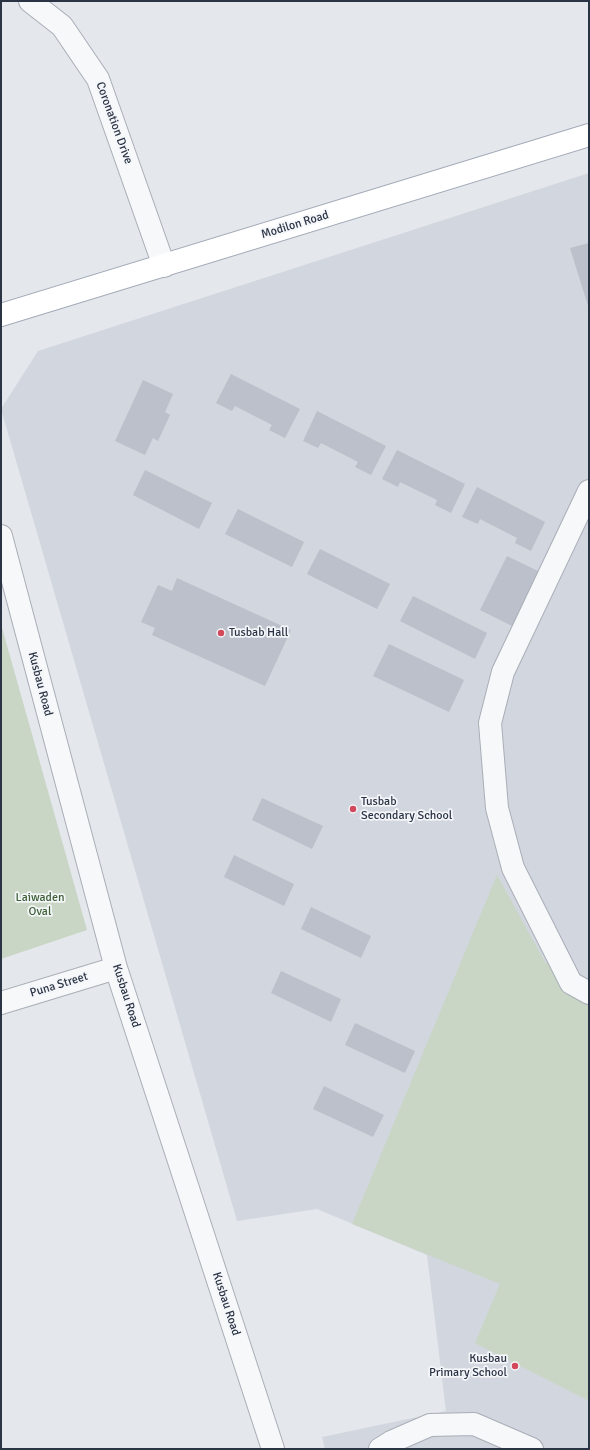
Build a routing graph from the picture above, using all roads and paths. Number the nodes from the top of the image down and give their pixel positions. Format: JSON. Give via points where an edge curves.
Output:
{"nodes":[{"id":1,"x":30,"y":1,"type":"edge"},
{"id":2,"x":589,"y":135,"type":"edge"},
{"id":3,"x":164,"y":266,"type":"junction"},
{"id":4,"x":1,"y":315,"type":"edge"},
{"id":5,"x":589,"y":491,"type":"edge"},
{"id":6,"x":1,"y":536,"type":"edge"},
{"id":7,"x":116,"y":968,"type":"junction"},
{"id":8,"x":589,"y":993,"type":"edge"},
{"id":9,"x":1,"y":1003,"type":"edge"},
{"id":10,"x":274,"y":1449,"type":"edge"},
{"id":11,"x":380,"y":1449,"type":"edge"},
{"id":12,"x":532,"y":1449,"type":"edge"}],
"edges":[{"from":1,"to":3,"type":"street","name":"Coronation Drive","via":[[62,26],[98,79]]},
{"from":2,"to":3,"type":"main road","name":"Modilon Road"},
{"from":3,"to":4,"type":"main road","name":"Modilon Road"},
{"from":5,"to":8,"type":"street","via":[[503,672],[490,723],[497,808],[513,868],[571,983]]},
{"from":6,"to":7,"type":"street","name":"Kusbau Road"},
{"from":7,"to":9,"type":"street","name":"Puna Street"},
{"from":7,"to":10,"type":"street","name":"Kusbau Road"},
{"from":11,"to":12,"type":"street","via":[[430,1425],[474,1424]]}]}
